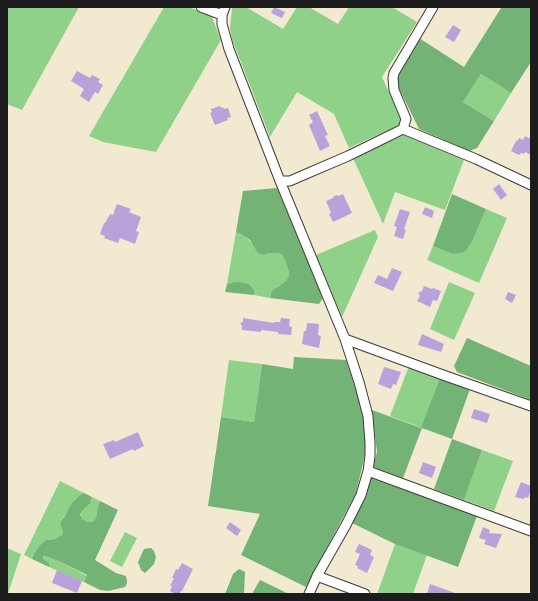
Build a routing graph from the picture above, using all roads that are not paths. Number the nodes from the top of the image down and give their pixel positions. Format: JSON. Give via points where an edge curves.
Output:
{"nodes":[{"id":1,"x":201,"y":7,"type":"edge"},
{"id":2,"x":433,"y":7,"type":"edge"},
{"id":3,"x":223,"y":11,"type":"edge"},
{"id":4,"x":403,"y":129,"type":"junction"},
{"id":5,"x":280,"y":181,"type":"junction"},
{"id":6,"x":531,"y":185,"type":"edge"},
{"id":7,"x":345,"y":339,"type":"junction"},
{"id":8,"x":531,"y":406,"type":"edge"},
{"id":9,"x":368,"y":470,"type":"junction"},
{"id":10,"x":531,"y":531,"type":"edge"},
{"id":11,"x":317,"y":576,"type":"junction"},
{"id":12,"x":309,"y":594,"type":"edge"},
{"id":13,"x":365,"y":594,"type":"edge"}],
"edges":[{"from":1,"to":3,"type":"street"},
{"from":2,"to":4,"type":"street","via":[[394,73],[394,90],[406,120]]},
{"from":3,"to":5,"type":"street","via":[[222,24],[229,49]]},
{"from":4,"to":5,"type":"street","via":[[300,177]]},
{"from":4,"to":6,"type":"street"},
{"from":5,"to":7,"type":"street"},
{"from":7,"to":8,"type":"street"},
{"from":7,"to":9,"type":"street","via":[[368,416]]},
{"from":9,"to":10,"type":"street"},
{"from":9,"to":11,"type":"street","via":[[361,495]]},
{"from":11,"to":12,"type":"street"},
{"from":11,"to":13,"type":"street"}]}
